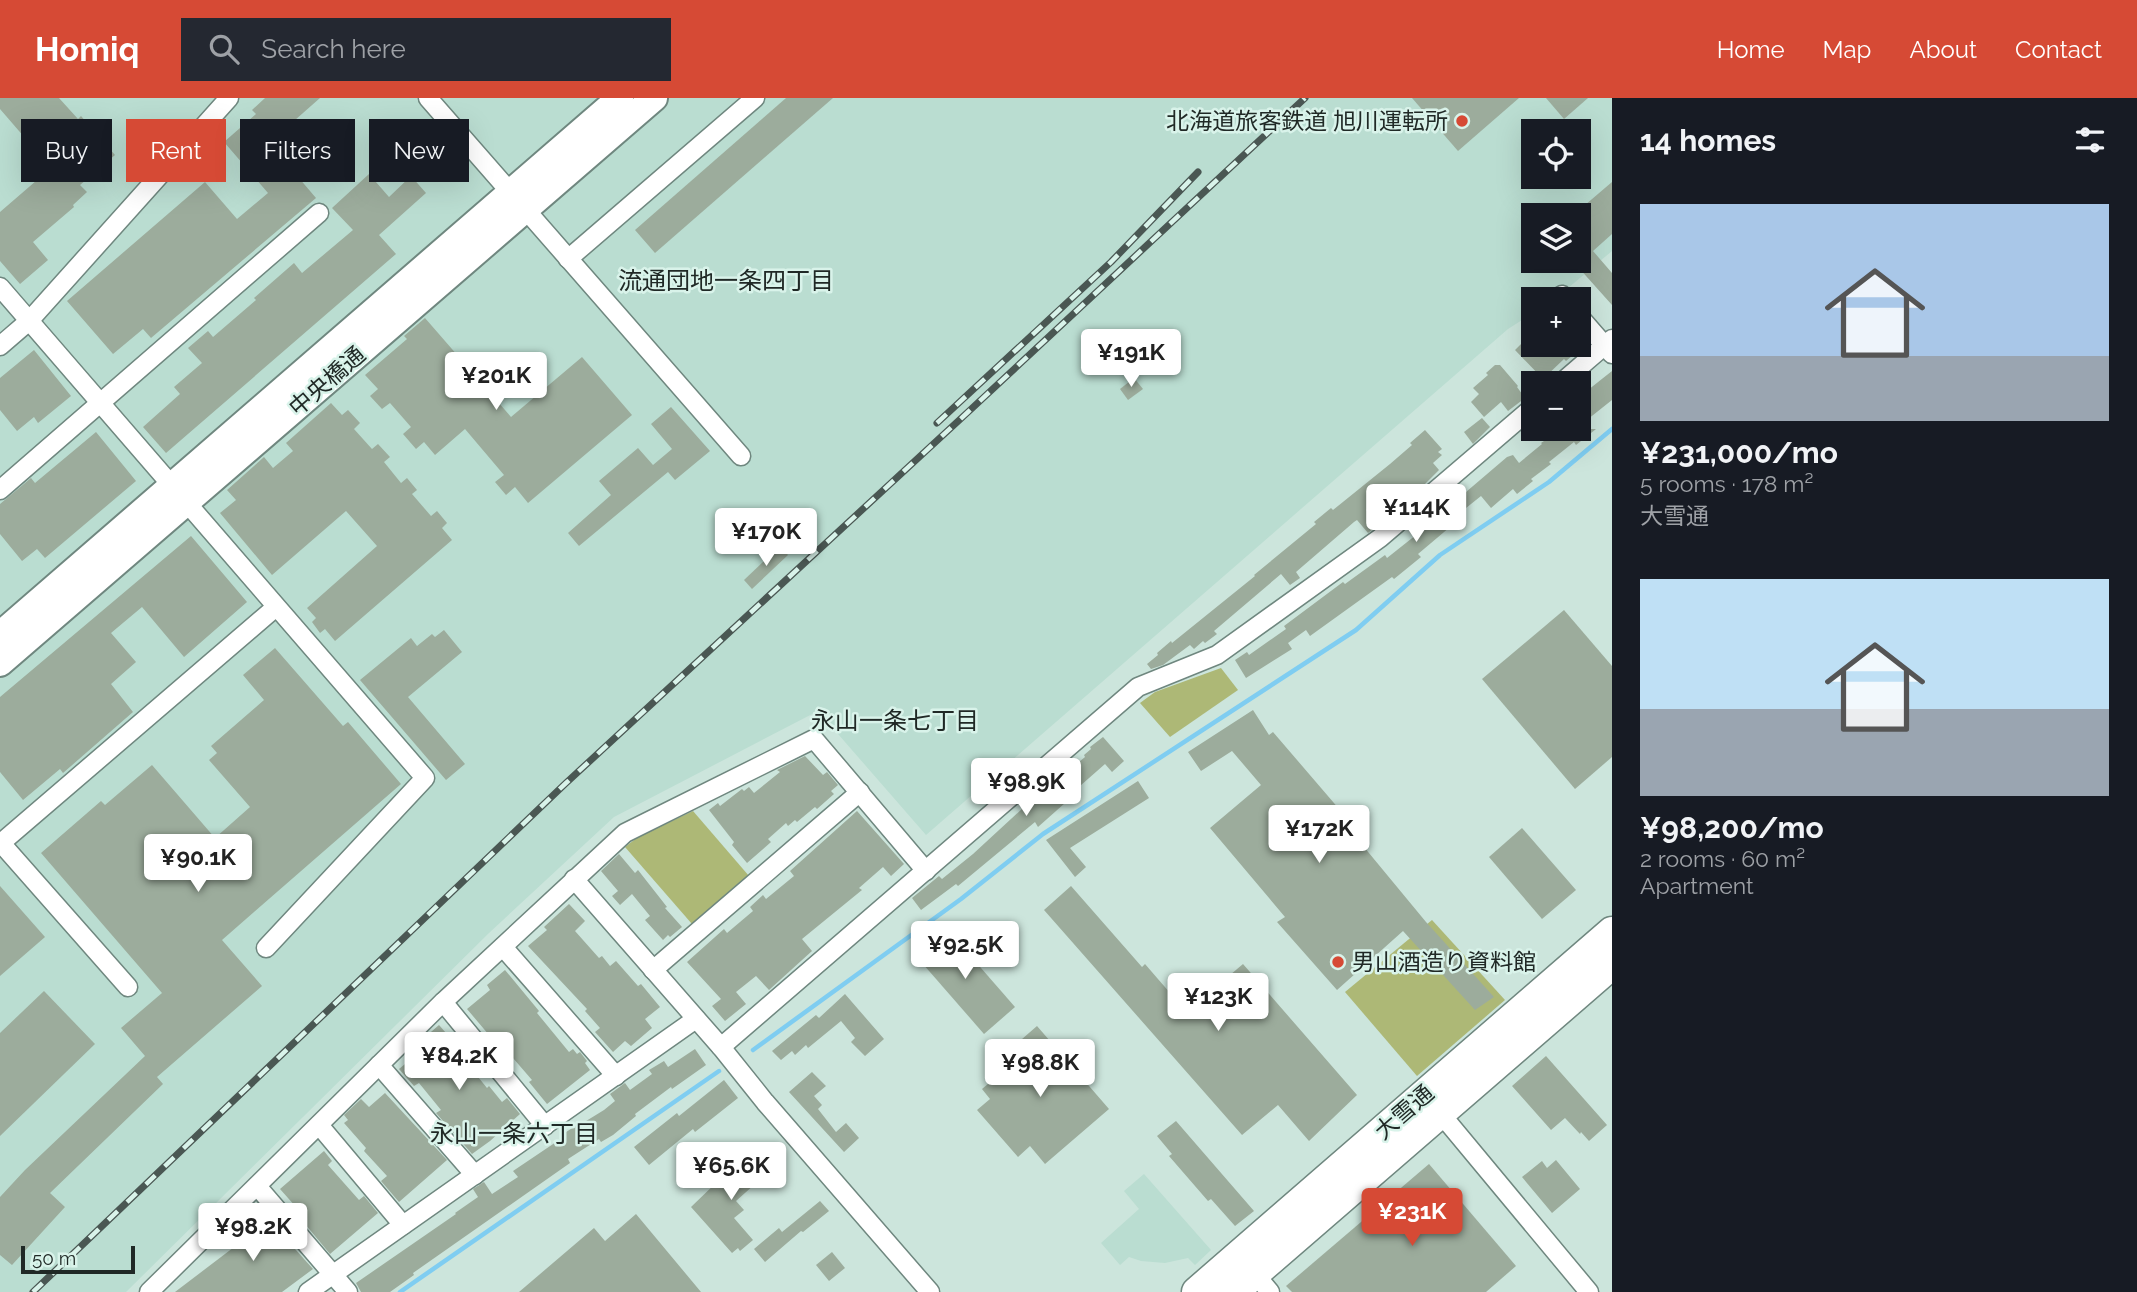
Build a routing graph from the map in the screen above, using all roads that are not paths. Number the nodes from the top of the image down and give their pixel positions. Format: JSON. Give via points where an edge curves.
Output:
{"nodes":[{"id":1,"x":229,"y":98,"type":"edge"},
{"id":2,"x":428,"y":98,"type":"edge"},
{"id":3,"x":620,"y":98,"type":"edge"},
{"id":4,"x":654,"y":98,"type":"edge"},
{"id":5,"x":755,"y":98,"type":"edge"},
{"id":6,"x":517,"y":201,"type":"junction"},
{"id":7,"x":319,"y":214,"type":"dead end"},
{"id":8,"x":568,"y":259,"type":"junction"},
{"id":9,"x":0,"y":287,"type":"edge"},
{"id":10,"x":29,"y":321,"type":"junction"},
{"id":11,"x":1591,"y":327,"type":"edge"},
{"id":12,"x":0,"y":346,"type":"edge"},
{"id":13,"x":1610,"y":346,"type":"edge"},
{"id":14,"x":1577,"y":371,"type":"edge"},
{"id":15,"x":101,"y":402,"type":"junction"},
{"id":16,"x":1521,"y":417,"type":"edge"},
{"id":17,"x":741,"y":456,"type":"dead end"},
{"id":18,"x":0,"y":490,"type":"edge"},
{"id":19,"x":179,"y":494,"type":"junction"},
{"id":20,"x":276,"y":607,"type":"junction"},
{"id":21,"x":0,"y":635,"type":"edge"},
{"id":22,"x":0,"y":663,"type":"edge"},
{"id":23,"x":860,"y":792,"type":"junction"},
{"id":24,"x":1,"y":843,"type":"edge"},
{"id":25,"x":926,"y":871,"type":"junction"},
{"id":26,"x":574,"y":879,"type":"junction"},
{"id":27,"x":1612,"y":932,"type":"edge"},
{"id":28,"x":503,"y":947,"type":"junction"},
{"id":29,"x":266,"y":948,"type":"dead end"},
{"id":30,"x":1612,"y":964,"type":"edge"},
{"id":31,"x":653,"y":970,"type":"junction"},
{"id":32,"x":128,"y":987,"type":"dead end"},
{"id":33,"x":443,"y":1002,"type":"junction"},
{"id":34,"x":696,"y":1019,"type":"junction"},
{"id":35,"x":721,"y":1047,"type":"junction"},
{"id":36,"x":379,"y":1065,"type":"junction"},
{"id":37,"x":616,"y":1076,"type":"junction"},
{"id":38,"x":1441,"y":1114,"type":"junction"},
{"id":39,"x":319,"y":1125,"type":"junction"},
{"id":40,"x":545,"y":1126,"type":"junction"},
{"id":41,"x":475,"y":1175,"type":"junction"},
{"id":42,"x":257,"y":1186,"type":"junction"},
{"id":43,"x":403,"y":1225,"type":"junction"},
{"id":44,"x":333,"y":1275,"type":"junction"},
{"id":45,"x":1249,"y":1278,"type":"edge"},
{"id":46,"x":149,"y":1292,"type":"edge"},
{"id":47,"x":309,"y":1292,"type":"edge"},
{"id":48,"x":348,"y":1292,"type":"edge"},
{"id":49,"x":930,"y":1292,"type":"edge"},
{"id":50,"x":1197,"y":1292,"type":"edge"},
{"id":51,"x":1589,"y":1292,"type":"edge"}],
"edges":[{"from":1,"to":10,"type":"street"},
{"from":2,"to":6,"type":"street"},
{"from":3,"to":6,"type":"main road","name":"中央橋通"},
{"from":4,"to":6,"type":"main road","name":"中央橋通"},
{"from":5,"to":8,"type":"street"},
{"from":6,"to":8,"type":"street"},
{"from":6,"to":19,"type":"main road","name":"中央橋通"},
{"from":7,"to":15,"type":"street"},
{"from":8,"to":17,"type":"street"},
{"from":9,"to":10,"type":"street"},
{"from":10,"to":12,"type":"street"},
{"from":10,"to":15,"type":"street"},
{"from":11,"to":13,"type":"street"},
{"from":13,"to":14,"type":"street"},
{"from":15,"to":18,"type":"street"},
{"from":15,"to":19,"type":"street"},
{"from":16,"to":25,"type":"street","via":[[1380,538],[1217,655],[1138,688]]},
{"from":19,"to":20,"type":"street"},
{"from":19,"to":21,"type":"main road","name":"中央橋通"},
{"from":19,"to":22,"type":"main road","name":"中央橋通"},
{"from":20,"to":24,"type":"street"},
{"from":20,"to":29,"type":"street","via":[[425,778]]},
{"from":23,"to":25,"type":"street"},
{"from":23,"to":26,"type":"street","via":[[814,739],[625,833]]},
{"from":23,"to":31,"type":"street"},
{"from":24,"to":32,"type":"street"},
{"from":25,"to":35,"type":"street"},
{"from":26,"to":28,"type":"street"},
{"from":26,"to":31,"type":"street"},
{"from":27,"to":45,"type":"highway","name":"大雪通"},
{"from":28,"to":33,"type":"street"},
{"from":28,"to":37,"type":"street"},
{"from":30,"to":38,"type":"highway","name":"大雪通"},
{"from":31,"to":34,"type":"street"},
{"from":33,"to":36,"type":"street"},
{"from":33,"to":40,"type":"street"},
{"from":34,"to":35,"type":"street"},
{"from":34,"to":37,"type":"street"},
{"from":35,"to":49,"type":"street"},
{"from":36,"to":39,"type":"street"},
{"from":36,"to":41,"type":"street"},
{"from":37,"to":40,"type":"street"},
{"from":38,"to":45,"type":"highway","name":"大雪通"},
{"from":38,"to":51,"type":"street"},
{"from":39,"to":42,"type":"street"},
{"from":39,"to":43,"type":"street"},
{"from":40,"to":41,"type":"street"},
{"from":41,"to":43,"type":"street"},
{"from":42,"to":44,"type":"street"},
{"from":42,"to":46,"type":"street"},
{"from":43,"to":44,"type":"street"},
{"from":44,"to":47,"type":"street"},
{"from":44,"to":48,"type":"street"},
{"from":45,"to":50,"type":"highway","name":"大雪通"}]}
